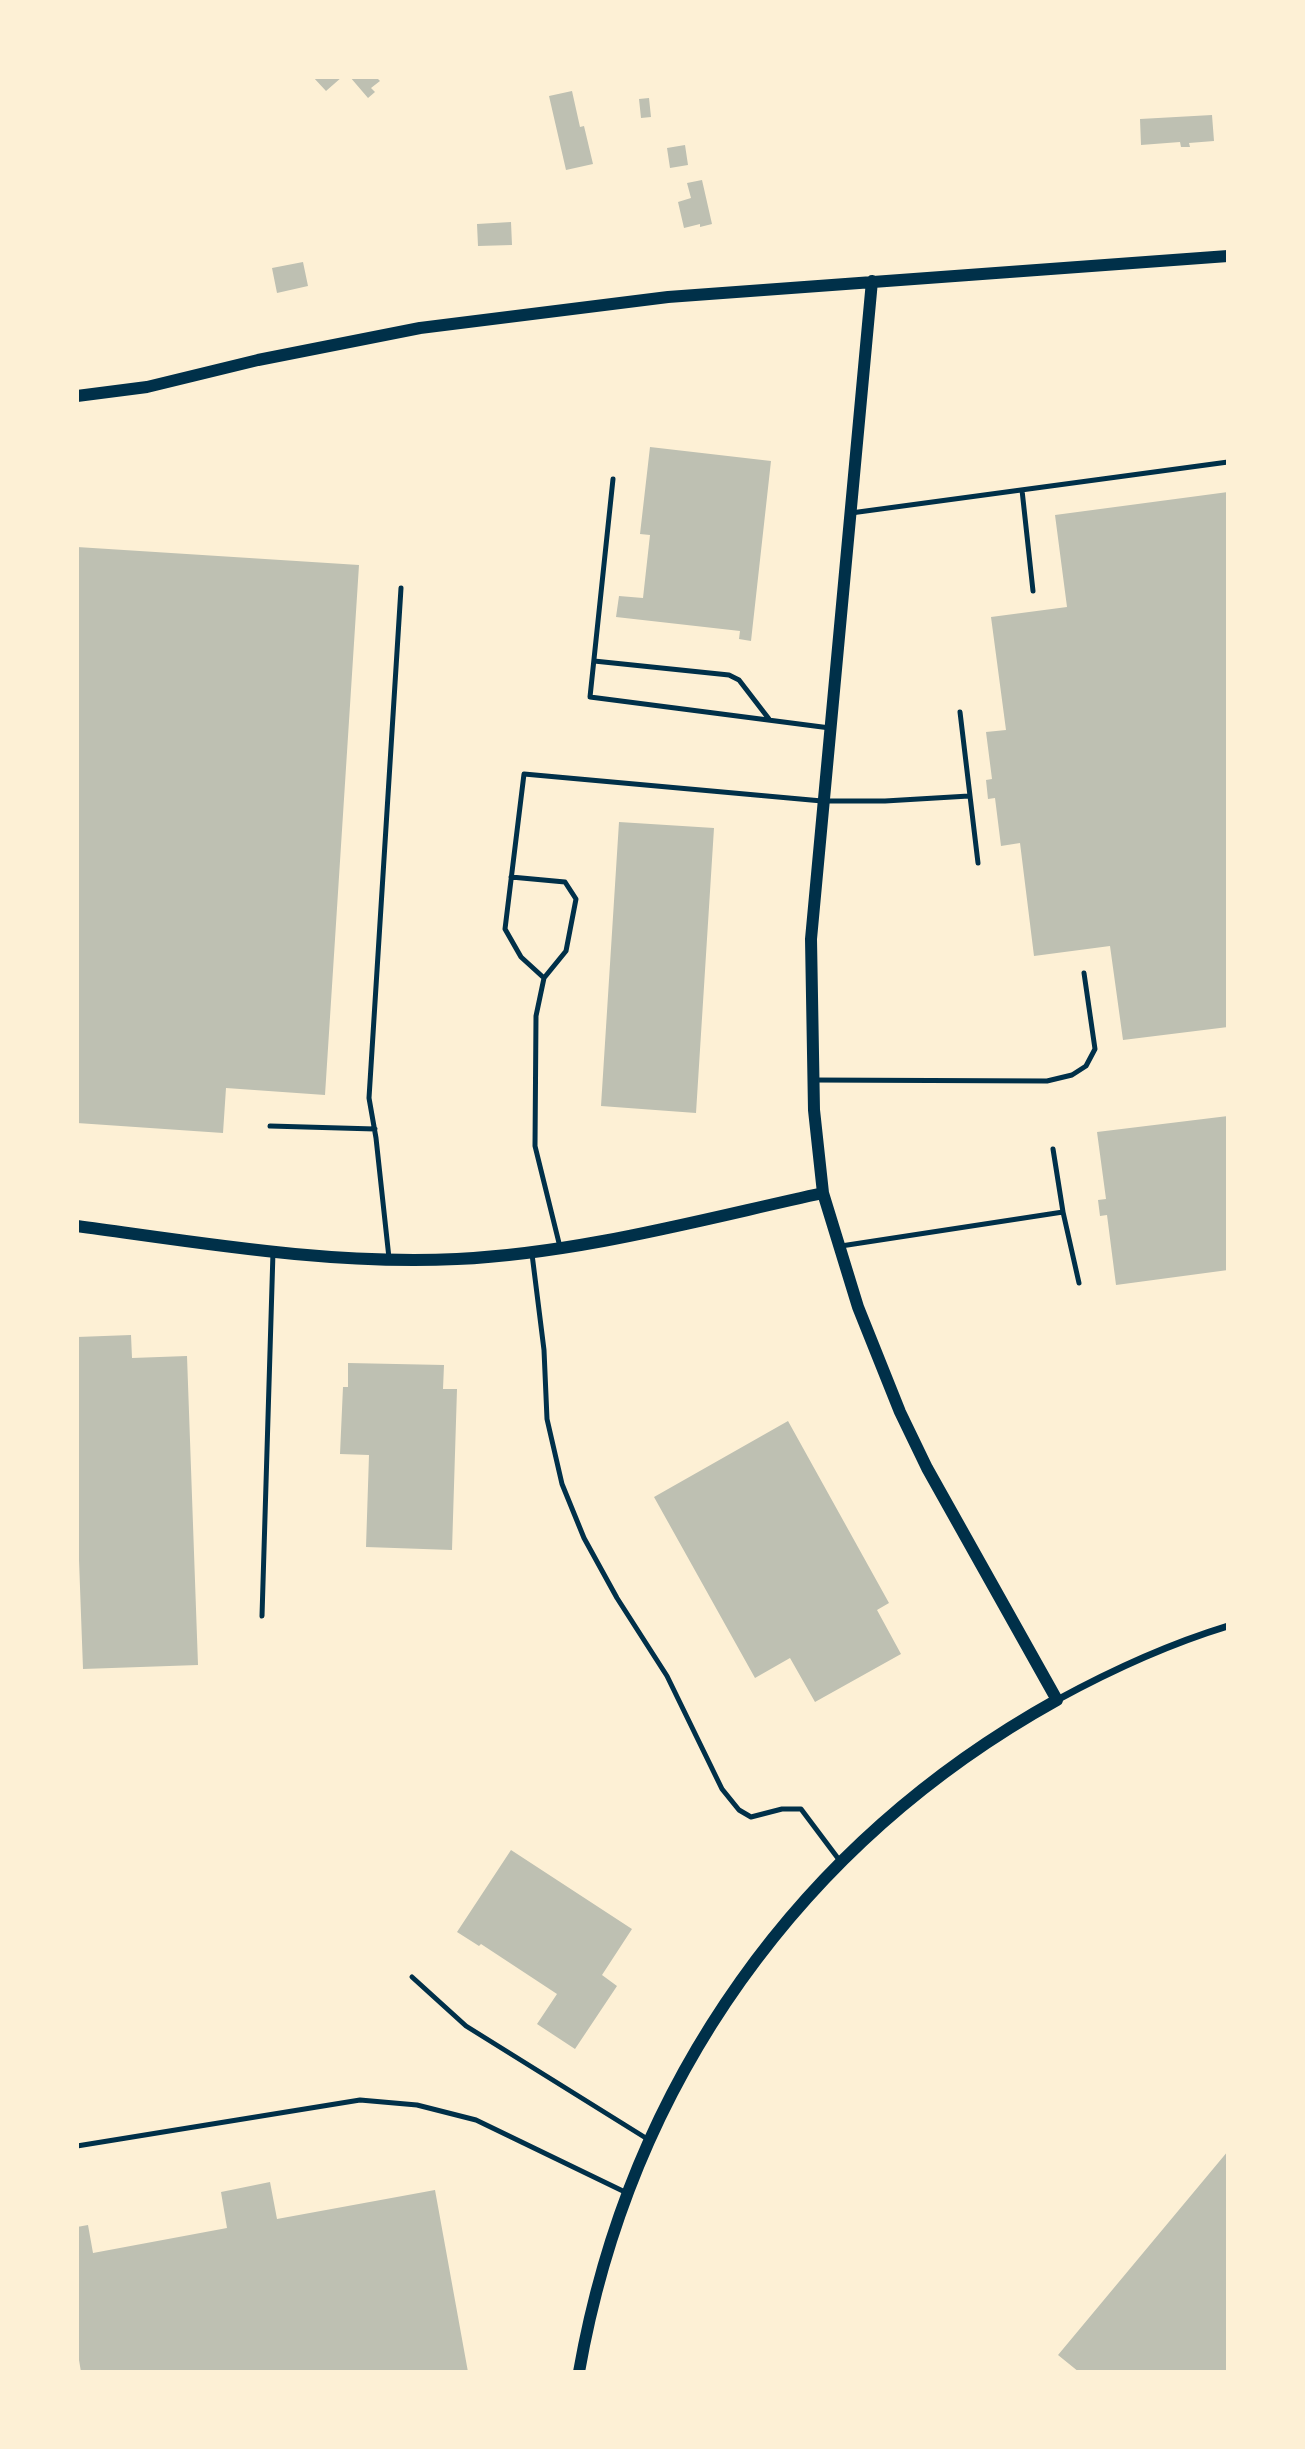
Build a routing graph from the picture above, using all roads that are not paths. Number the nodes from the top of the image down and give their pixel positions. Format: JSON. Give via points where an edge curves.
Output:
{"nodes":[{"id":1,"x":1228,"y":256,"type":"edge"},
{"id":2,"x":872,"y":281,"type":"junction"},
{"id":3,"x":77,"y":396,"type":"edge"},
{"id":4,"x":1228,"y":462,"type":"edge"},
{"id":5,"x":613,"y":479,"type":"dead end"},
{"id":6,"x":1022,"y":490,"type":"junction"},
{"id":7,"x":851,"y":513,"type":"junction"},
{"id":8,"x":401,"y":588,"type":"dead end"},
{"id":9,"x":1033,"y":592,"type":"dead end"},
{"id":10,"x":594,"y":661,"type":"junction"},
{"id":11,"x":960,"y":712,"type":"dead end"},
{"id":12,"x":769,"y":720,"type":"junction"},
{"id":13,"x":830,"y":728,"type":"junction"},
{"id":14,"x":969,"y":796,"type":"junction"},
{"id":15,"x":822,"y":801,"type":"junction"},
{"id":16,"x":978,"y":863,"type":"dead end"},
{"id":17,"x":511,"y":877,"type":"junction"},
{"id":18,"x":1084,"y":973,"type":"dead end"},
{"id":19,"x":544,"y":978,"type":"junction"},
{"id":20,"x":813,"y":1080,"type":"junction"},
{"id":21,"x":270,"y":1126,"type":"dead end"},
{"id":22,"x":375,"y":1129,"type":"junction"},
{"id":23,"x":1053,"y":1150,"type":"dead end"},
{"id":24,"x":823,"y":1193,"type":"junction"},
{"id":25,"x":1063,"y":1212,"type":"junction"},
{"id":26,"x":77,"y":1226,"type":"edge"},
{"id":27,"x":838,"y":1246,"type":"junction"},
{"id":28,"x":560,"y":1247,"type":"junction"},
{"id":29,"x":532,"y":1251,"type":"junction"},
{"id":30,"x":274,"y":1252,"type":"junction"},
{"id":31,"x":390,"y":1259,"type":"junction"},
{"id":32,"x":1079,"y":1283,"type":"dead end"},
{"id":33,"x":262,"y":1616,"type":"dead end"},
{"id":34,"x":1228,"y":1626,"type":"edge"},
{"id":35,"x":1057,"y":1700,"type":"junction"},
{"id":36,"x":840,"y":1861,"type":"junction"},
{"id":37,"x":412,"y":1977,"type":"dead end"},
{"id":38,"x":649,"y":2140,"type":"junction"},
{"id":39,"x":77,"y":2146,"type":"edge"},
{"id":40,"x":626,"y":2193,"type":"junction"},
{"id":41,"x":579,"y":2372,"type":"edge"}],
"edges":[{"from":1,"to":2,"type":"street"},
{"from":2,"to":3,"type":"street","via":[[668,297],[420,328],[147,387]]},
{"from":2,"to":7,"type":"street"},
{"from":4,"to":6,"type":"lane"},
{"from":5,"to":10,"type":"lane"},
{"from":6,"to":7,"type":"lane"},
{"from":6,"to":9,"type":"lane"},
{"from":7,"to":13,"type":"street"},
{"from":8,"to":22,"type":"lane","via":[[369,1098]]},
{"from":10,"to":12,"type":"lane","via":[[729,675],[739,680]]},
{"from":10,"to":12,"type":"lane","via":[[590,698]]},
{"from":11,"to":14,"type":"lane"},
{"from":12,"to":13,"type":"lane"},
{"from":13,"to":15,"type":"street"},
{"from":14,"to":15,"type":"lane"},
{"from":14,"to":16,"type":"lane"},
{"from":15,"to":17,"type":"lane","via":[[524,774]]},
{"from":15,"to":20,"type":"street","via":[[810,939]]},
{"from":17,"to":19,"type":"lane","via":[[505,929],[521,957]]},
{"from":17,"to":19,"type":"lane","via":[[565,882],[576,899],[566,951]]},
{"from":18,"to":20,"type":"lane","via":[[1095,1049],[1086,1066],[1072,1075],[1047,1081]]},
{"from":19,"to":28,"type":"lane","via":[[536,1016],[535,1146]]},
{"from":20,"to":24,"type":"street"},
{"from":21,"to":22,"type":"lane"},
{"from":22,"to":31,"type":"lane"},
{"from":23,"to":25,"type":"lane"},
{"from":24,"to":27,"type":"street"},
{"from":24,"to":28,"type":"street"},
{"from":25,"to":27,"type":"lane"},
{"from":25,"to":32,"type":"lane"},
{"from":26,"to":30,"type":"street"},
{"from":27,"to":35,"type":"street","via":[[883,1369],[927,1468]]},
{"from":28,"to":29,"type":"street"},
{"from":29,"to":31,"type":"street","via":[[460,1259]]},
{"from":29,"to":36,"type":"lane","via":[[547,1419],[562,1484],[584,1538],[667,1676],[722,1789],[751,1817],[801,1809]]},
{"from":30,"to":31,"type":"street"},
{"from":30,"to":33,"type":"lane"},
{"from":34,"to":35,"type":"street","via":[[1192,1637]]},
{"from":35,"to":36,"type":"street","via":[[942,1773]]},
{"from":36,"to":38,"type":"street","via":[[731,1993],[685,2066]]},
{"from":37,"to":38,"type":"lane","via":[[466,2026]]},
{"from":38,"to":40,"type":"street"},
{"from":39,"to":40,"type":"lane","via":[[360,2100],[417,2105],[476,2120]]},
{"from":40,"to":41,"type":"street","via":[[605,2259]]}]}
